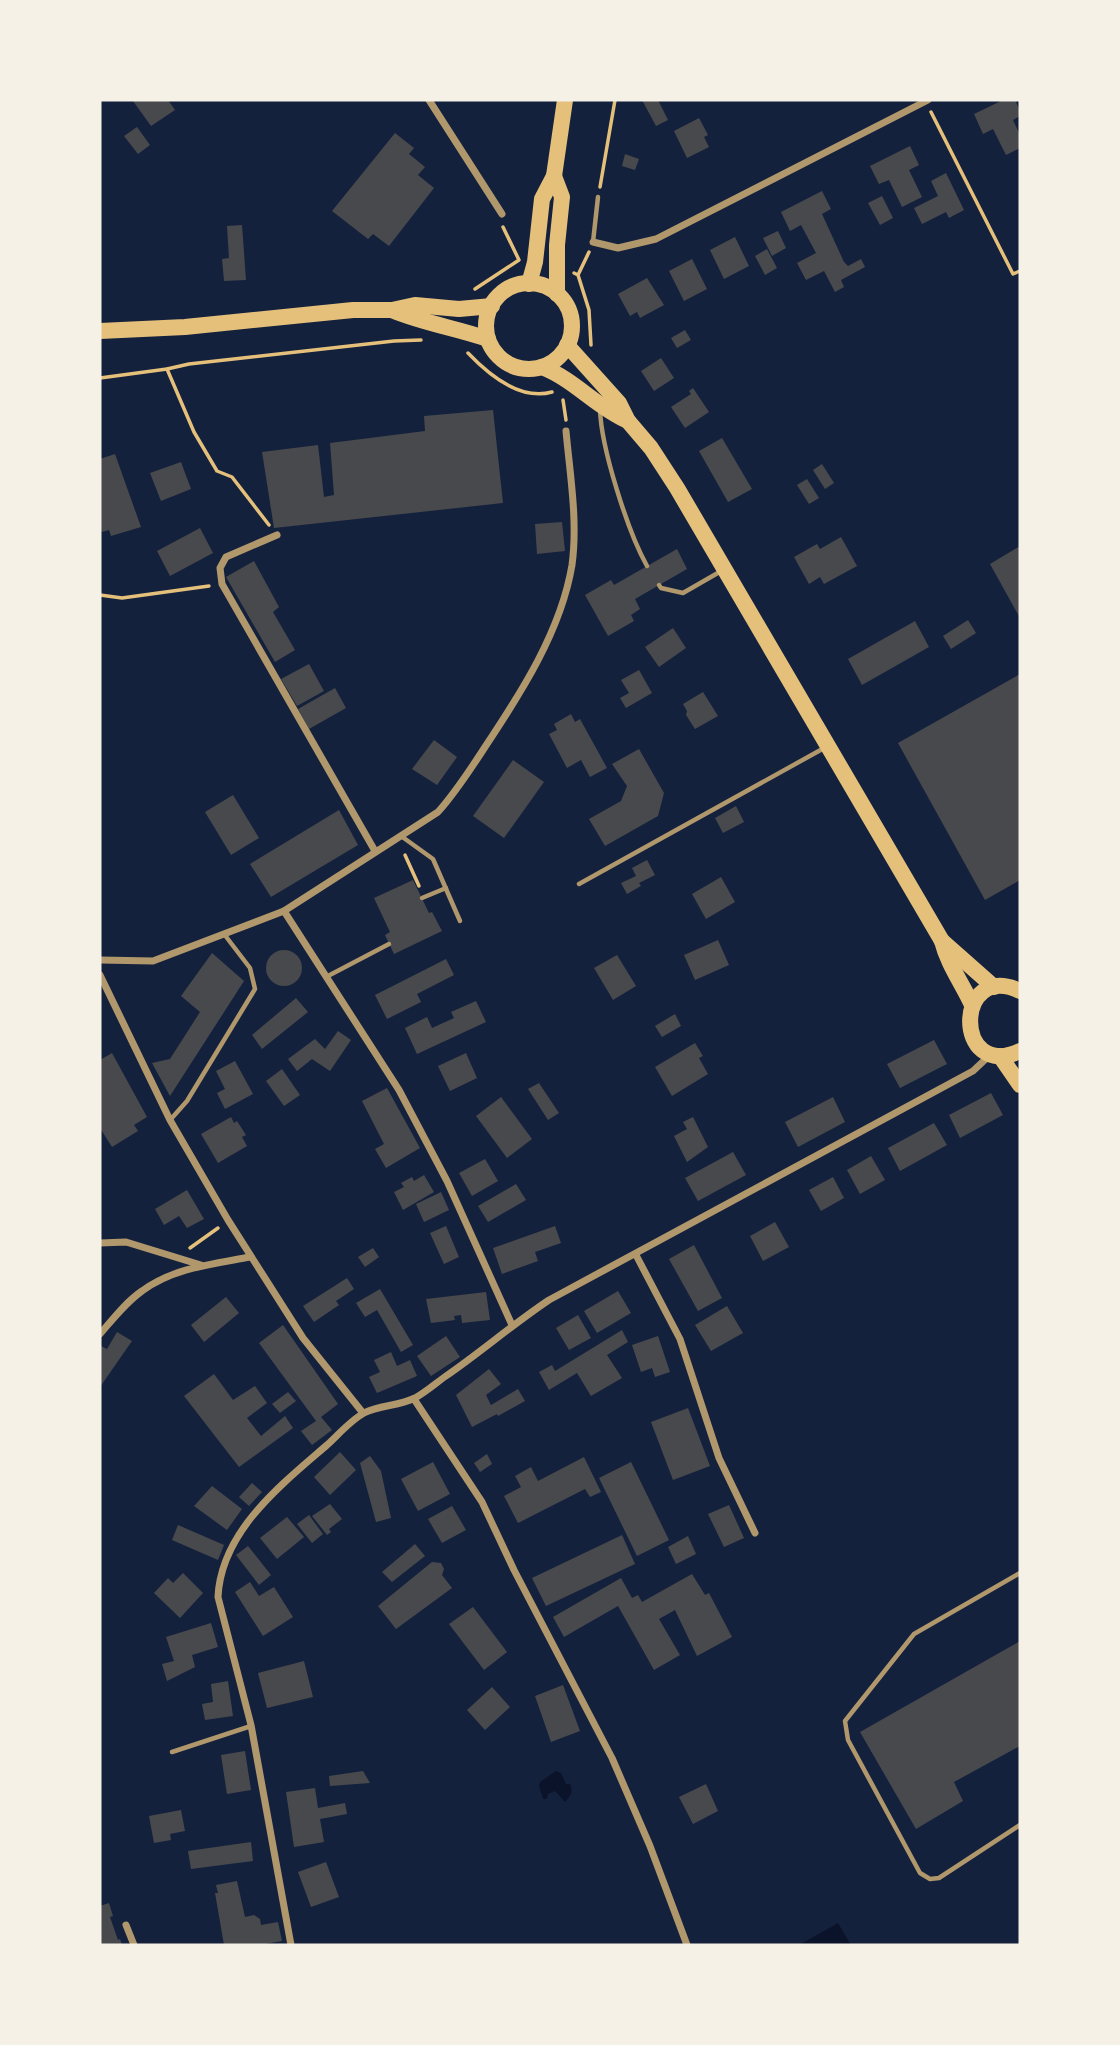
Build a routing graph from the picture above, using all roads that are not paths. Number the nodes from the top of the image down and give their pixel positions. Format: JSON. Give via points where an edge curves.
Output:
{"nodes":[{"id":1,"x":440,"y":100,"type":"edge"},
{"id":2,"x":565,"y":100,"type":"edge"},
{"id":3,"x":927,"y":100,"type":"edge"},
{"id":4,"x":430,"y":102,"type":"edge"},
{"id":5,"x":554,"y":176,"type":"junction"},
{"id":6,"x":598,"y":197,"type":"road end"},
{"id":7,"x":502,"y":214,"type":"road end"},
{"id":8,"x":593,"y":242,"type":"joint"},
{"id":9,"x":529,"y":284,"type":"junction"},
{"id":10,"x":557,"y":294,"type":"junction"},
{"id":11,"x":492,"y":306,"type":"junction"},
{"id":12,"x":392,"y":310,"type":"junction"},
{"id":13,"x":100,"y":331,"type":"edge"},
{"id":14,"x":488,"y":339,"type":"junction"},
{"id":15,"x":567,"y":345,"type":"junction"},
{"id":16,"x":542,"y":367,"type":"junction"},
{"id":17,"x":600,"y":405,"type":"junction"},
{"id":18,"x":628,"y":421,"type":"junction"},
{"id":19,"x":566,"y":431,"type":"road end"},
{"id":20,"x":277,"y":535,"type":"road end"},
{"id":21,"x":647,"y":566,"type":"dead end"},
{"id":22,"x":724,"y":570,"type":"junction"},
{"id":23,"x":659,"y":585,"type":"dead end"},
{"id":24,"x":827,"y":746,"type":"junction"},
{"id":25,"x":399,"y":836,"type":"junction"},
{"id":26,"x":375,"y":850,"type":"junction"},
{"id":27,"x":579,"y":884,"type":"dead end"},
{"id":28,"x":446,"y":888,"type":"junction"},
{"id":29,"x":423,"y":898,"type":"road end"},
{"id":30,"x":284,"y":911,"type":"junction"},
{"id":31,"x":460,"y":921,"type":"dead end"},
{"id":32,"x":223,"y":934,"type":"junction"},
{"id":33,"x":942,"y":941,"type":"junction"},
{"id":34,"x":389,"y":944,"type":"dead end"},
{"id":35,"x":100,"y":960,"type":"edge"},
{"id":36,"x":100,"y":975,"type":"edge"},
{"id":37,"x":326,"y":977,"type":"junction"},
{"id":38,"x":994,"y":988,"type":"junction"},
{"id":39,"x":1020,"y":991,"type":"edge"},
{"id":40,"x":972,"y":1005,"type":"junction"},
{"id":41,"x":1020,"y":1051,"type":"edge"},
{"id":42,"x":996,"y":1055,"type":"junction"},
{"id":43,"x":1020,"y":1085,"type":"edge"},
{"id":44,"x":170,"y":1120,"type":"junction"},
{"id":45,"x":100,"y":1243,"type":"edge"},
{"id":46,"x":636,"y":1255,"type":"junction"},
{"id":47,"x":250,"y":1257,"type":"junction"},
{"id":48,"x":203,"y":1265,"type":"junction"},
{"id":49,"x":512,"y":1325,"type":"junction"},
{"id":50,"x":100,"y":1334,"type":"edge"},
{"id":51,"x":414,"y":1399,"type":"junction"},
{"id":52,"x":363,"y":1413,"type":"junction"},
{"id":53,"x":755,"y":1534,"type":"dead end"},
{"id":54,"x":1020,"y":1573,"type":"edge"},
{"id":55,"x":251,"y":1725,"type":"junction"},
{"id":56,"x":172,"y":1752,"type":"dead end"},
{"id":57,"x":1020,"y":1825,"type":"edge"},
{"id":58,"x":126,"y":1925,"type":"dead end"},
{"id":59,"x":134,"y":1945,"type":"edge"},
{"id":60,"x":291,"y":1945,"type":"edge"},
{"id":61,"x":687,"y":1945,"type":"edge"}],
"edges":[{"from":1,"to":4,"type":"street"},
{"from":2,"to":5,"type":"main road"},
{"from":3,"to":8,"type":"street","via":[[656,239],[618,248]]},
{"from":4,"to":7,"type":"street"},
{"from":5,"to":9,"type":"main road","via":[[542,199]]},
{"from":5,"to":10,"type":"main road","via":[[562,197]]},
{"from":6,"to":8,"type":"lane"},
{"from":9,"to":10,"type":"main road"},
{"from":9,"to":11,"type":"main road","via":[[505,291]]},
{"from":10,"to":15,"type":"main road","via":[[570,315]]},
{"from":11,"to":12,"type":"main road","via":[[415,305]]},
{"from":11,"to":14,"type":"main road","via":[[486,324]]},
{"from":12,"to":13,"type":"main road"},
{"from":12,"to":14,"type":"main road"},
{"from":14,"to":16,"type":"main road","via":[[512,366]]},
{"from":15,"to":16,"type":"main road"},
{"from":15,"to":18,"type":"main road","via":[[619,403]]},
{"from":16,"to":17,"type":"main road","via":[[566,377]]},
{"from":17,"to":18,"type":"main road"},
{"from":17,"to":21,"type":"lane","via":[[601,425],[626,515]]},
{"from":18,"to":22,"type":"main road","via":[[657,458]]},
{"from":19,"to":25,"type":"street","via":[[574,528],[572,563],[550,635],[500,724],[452,796],[438,812]]},
{"from":20,"to":26,"type":"street","via":[[226,557],[220,569],[222,584]]},
{"from":22,"to":23,"type":"lane","via":[[683,593]]},
{"from":22,"to":24,"type":"main road"},
{"from":24,"to":27,"type":"lane"},
{"from":24,"to":33,"type":"main road"},
{"from":25,"to":26,"type":"street"},
{"from":25,"to":28,"type":"lane","via":[[433,859]]},
{"from":26,"to":30,"type":"street"},
{"from":28,"to":29,"type":"lane"},
{"from":28,"to":31,"type":"lane"},
{"from":30,"to":32,"type":"street"},
{"from":30,"to":37,"type":"street"},
{"from":32,"to":35,"type":"street","via":[[153,961]]},
{"from":32,"to":44,"type":"lane","via":[[250,968],[255,989],[187,1101]]},
{"from":33,"to":38,"type":"main road"},
{"from":33,"to":40,"type":"main road","via":[[947,962]]},
{"from":34,"to":37,"type":"lane"},
{"from":36,"to":44,"type":"street"},
{"from":37,"to":49,"type":"street","via":[[425,1137]]},
{"from":38,"to":39,"type":"main road"},
{"from":38,"to":40,"type":"main road"},
{"from":40,"to":42,"type":"main road","via":[[971,1034],[979,1046]]},
{"from":41,"to":42,"type":"main road"},
{"from":42,"to":43,"type":"main road"},
{"from":42,"to":46,"type":"street","via":[[973,1072]]},
{"from":44,"to":47,"type":"street"},
{"from":45,"to":48,"type":"street","via":[[126,1242]]},
{"from":46,"to":49,"type":"street","via":[[549,1300]]},
{"from":46,"to":53,"type":"street","via":[[680,1339],[719,1458]]},
{"from":47,"to":48,"type":"street"},
{"from":47,"to":52,"type":"street","via":[[303,1338]]},
{"from":48,"to":50,"type":"street","via":[[169,1275],[141,1291]]},
{"from":49,"to":51,"type":"street"},
{"from":51,"to":52,"type":"street"},
{"from":51,"to":61,"type":"street","via":[[482,1502],[612,1758]]},
{"from":52,"to":55,"type":"street","via":[[263,1504],[238,1537],[224,1567],[219,1597]]},
{"from":54,"to":57,"type":"lane","via":[[914,1634],[845,1721],[848,1740],[920,1873],[930,1879],[939,1878]]},
{"from":55,"to":56,"type":"lane"},
{"from":55,"to":60,"type":"street"},
{"from":58,"to":59,"type":"street"}]}
